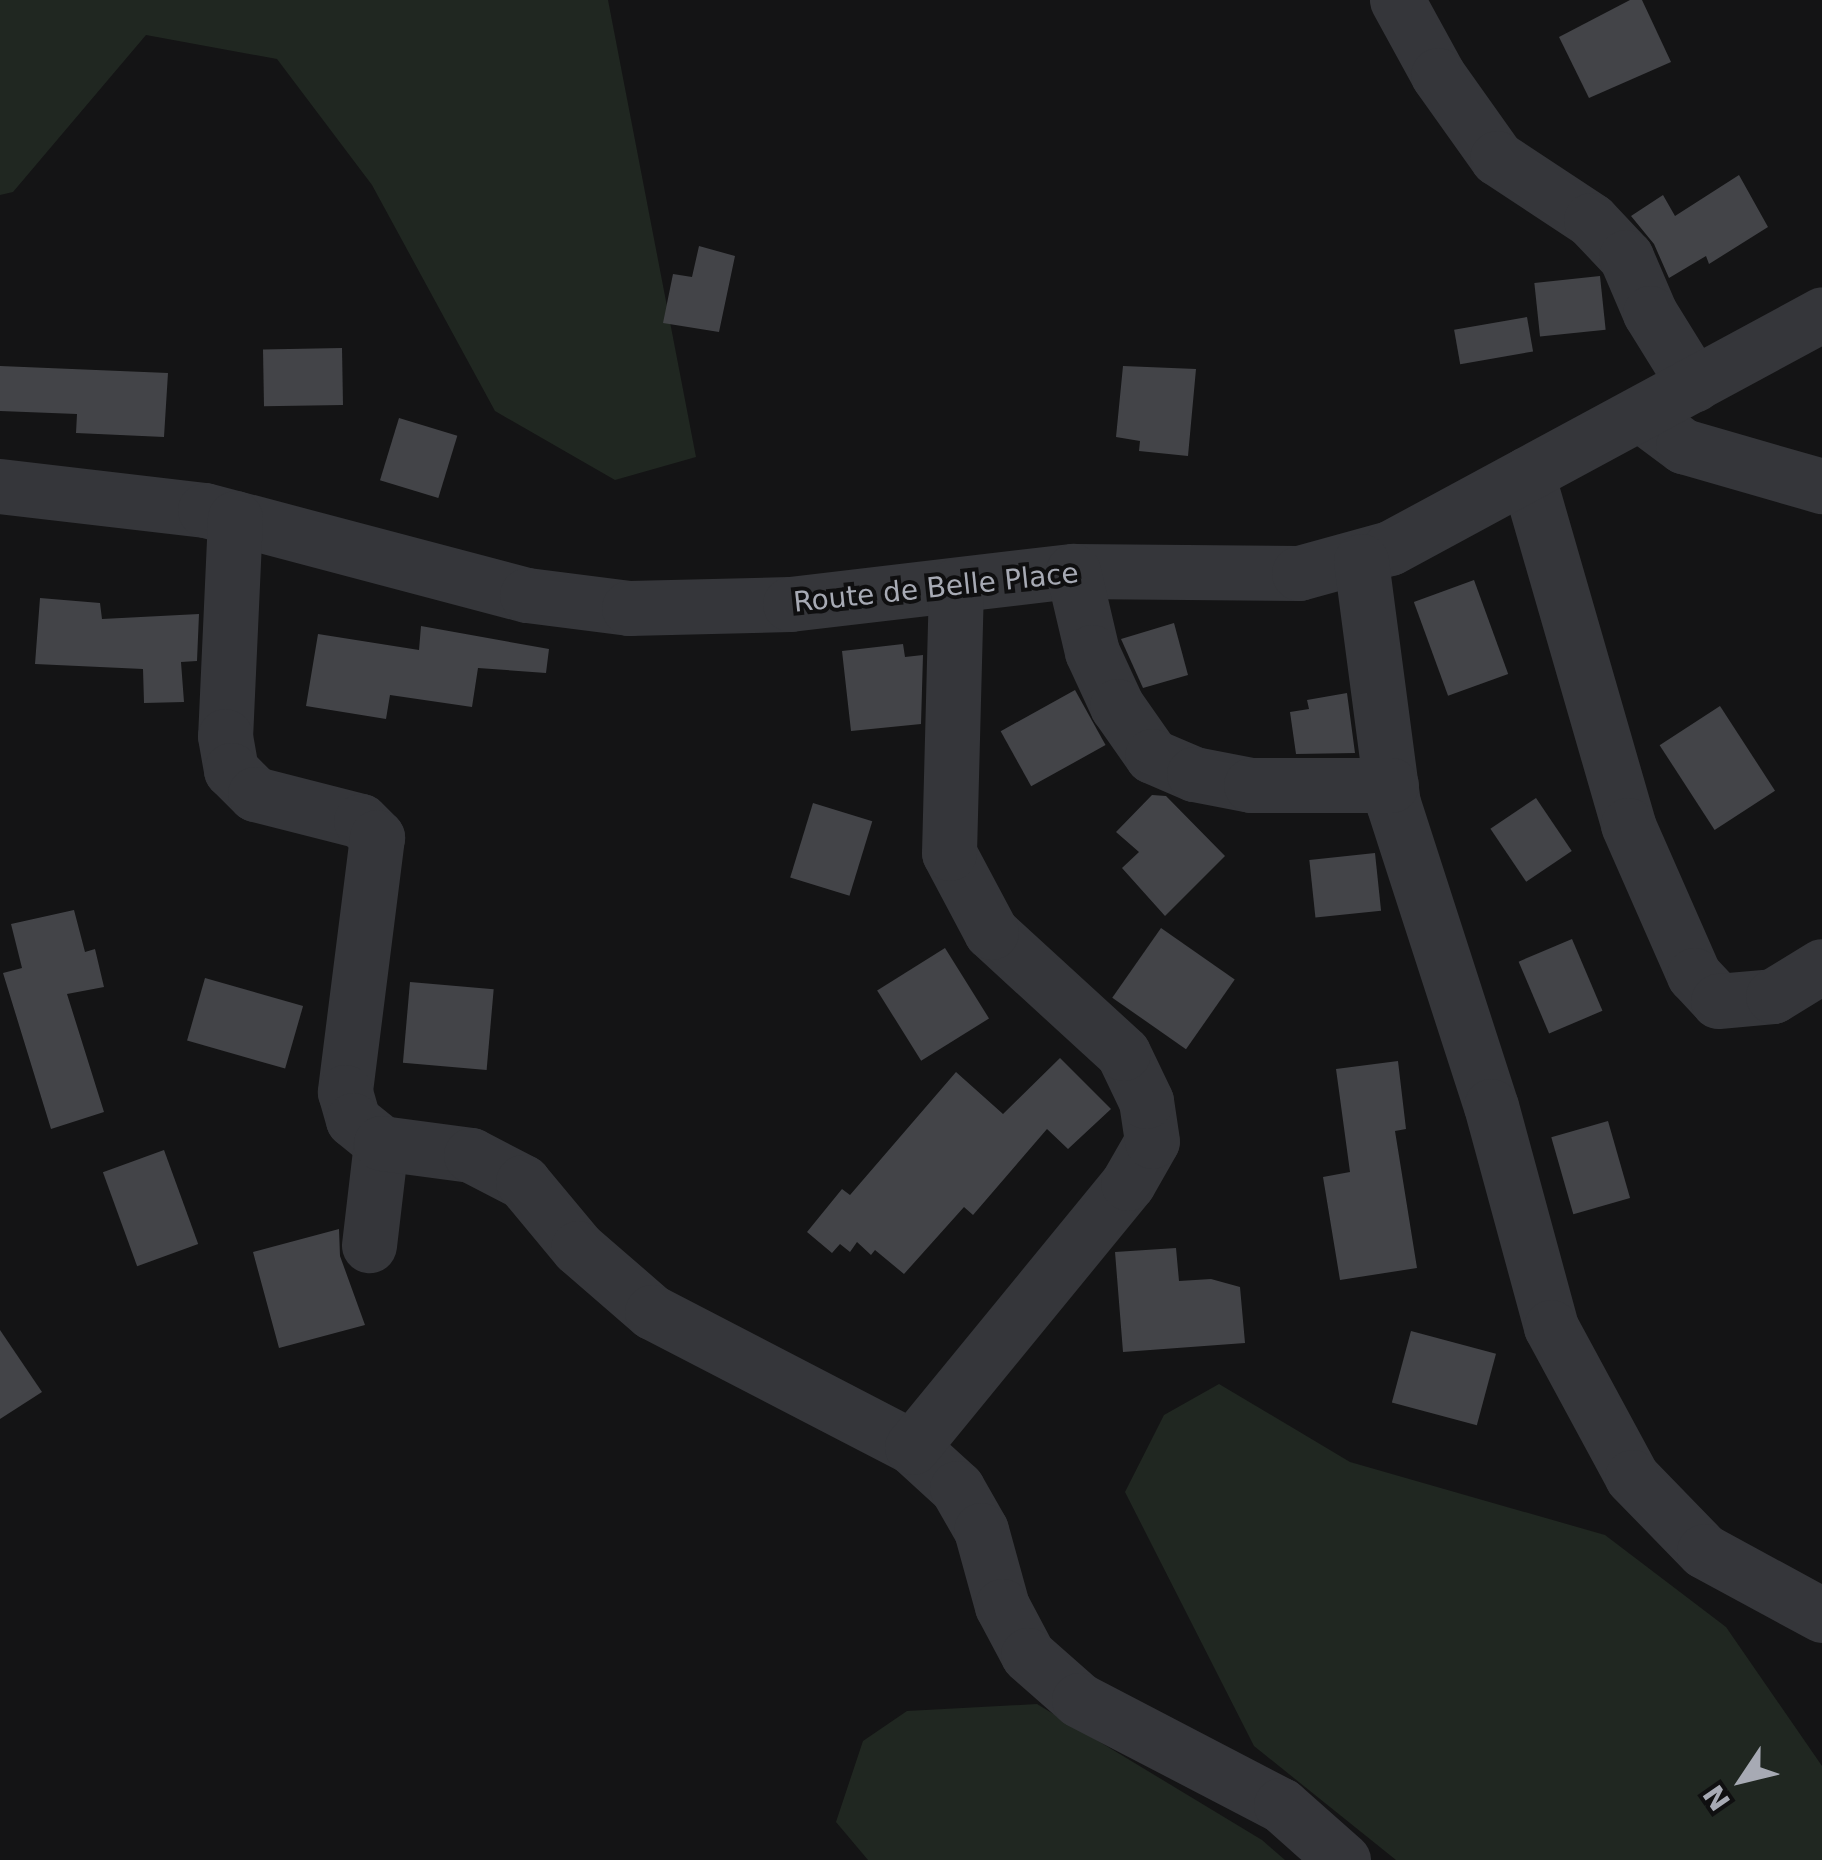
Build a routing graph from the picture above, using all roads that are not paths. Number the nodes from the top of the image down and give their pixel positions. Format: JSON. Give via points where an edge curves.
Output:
{"nodes":[{"id":1,"x":1397,"y":0,"type":"edge"},
{"id":2,"x":1822,"y":314,"type":"edge"},
{"id":3,"x":1694,"y":384,"type":"junction"},
{"id":4,"x":1640,"y":414,"type":"junction"},
{"id":5,"x":1822,"y":448,"type":"edge"},
{"id":6,"x":1527,"y":474,"type":"junction"},
{"id":7,"x":1797,"y":480,"type":"edge"},
{"id":8,"x":0,"y":486,"type":"edge"},
{"id":9,"x":236,"y":518,"type":"junction"},
{"id":10,"x":1361,"y":560,"type":"junction"},
{"id":11,"x":1072,"y":572,"type":"junction"},
{"id":12,"x":956,"y":585,"type":"junction"},
{"id":13,"x":1390,"y":786,"type":"junction"},
{"id":14,"x":1822,"y":966,"type":"edge"},
{"id":15,"x":381,"y":1143,"type":"junction"},
{"id":16,"x":369,"y":1245,"type":"dead end"},
{"id":17,"x":912,"y":1446,"type":"junction"},
{"id":18,"x":1822,"y":1615,"type":"edge"},
{"id":19,"x":1343,"y":1860,"type":"edge"}],
"edges":[{"from":1,"to":3,"type":"street","via":[[1438,75],[1497,158],[1591,220],[1626,257],[1650,313]]},
{"from":2,"to":3,"type":"street","name":"Route de Belle Place"},
{"from":3,"to":4,"type":"street","name":"Route de Belle Place"},
{"from":4,"to":6,"type":"street","name":"Route de Belle Place"},
{"from":4,"to":7,"type":"street","via":[[1684,446]]},
{"from":5,"to":7,"type":"street"},
{"from":6,"to":10,"type":"street","name":"Route de Belle Place"},
{"from":6,"to":14,"type":"street","via":[[1628,825],[1694,975],[1718,1001],[1773,996]]},
{"from":8,"to":9,"type":"street","name":"Route de Belle Place","via":[[128,498]]},
{"from":9,"to":12,"type":"street","name":"Route de Belle Place","via":[[526,595],[629,608],[726,609]]},
{"from":9,"to":15,"type":"street","via":[[225,736],[231,770],[256,794],[361,822],[377,837],[345,1092],[353,1120]]},
{"from":10,"to":11,"type":"street","name":"Route de Belle Place","via":[[1299,573]]},
{"from":10,"to":13,"type":"street"},
{"from":11,"to":12,"type":"street","name":"Route de Belle Place"},
{"from":11,"to":13,"type":"street","via":[[1092,652],[1116,706],[1152,756],[1194,774],[1251,785]]},
{"from":12,"to":17,"type":"street","via":[[949,853],[991,932],[1123,1053],[1146,1101],[1152,1141],[1128,1182]]},
{"from":13,"to":18,"type":"street","via":[[1552,1327],[1632,1477],[1704,1552]]},
{"from":15,"to":16,"type":"street"},
{"from":15,"to":17,"type":"street","via":[[471,1155],[523,1182],[578,1248],[652,1312]]},
{"from":17,"to":19,"type":"street","via":[[957,1488],[982,1530],[1002,1606],[1028,1655],[1078,1700],[1281,1805]]}]}
